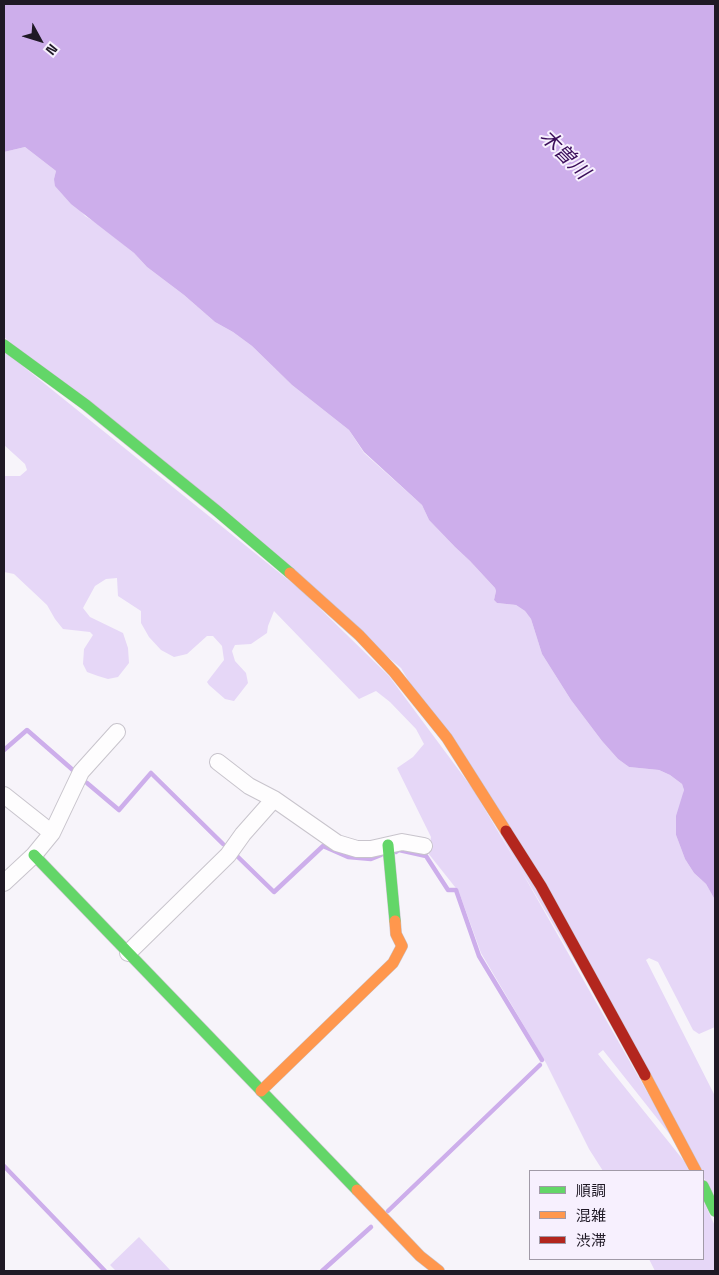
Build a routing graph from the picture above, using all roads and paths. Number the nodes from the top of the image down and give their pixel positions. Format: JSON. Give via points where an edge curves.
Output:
{"nodes":[{"id":1,"x":4,"y":345,"type":"edge"},
{"id":2,"x":117,"y":732,"type":"dead end"},
{"id":3,"x":218,"y":762,"type":"dead end"},
{"id":4,"x":4,"y":794,"type":"edge"},
{"id":5,"x":274,"y":799,"type":"junction"},
{"id":6,"x":52,"y":833,"type":"junction"},
{"id":7,"x":388,"y":845,"type":"junction"},
{"id":8,"x":424,"y":846,"type":"dead end"},
{"id":9,"x":34,"y":855,"type":"junction"},
{"id":10,"x":4,"y":883,"type":"edge"},
{"id":11,"x":128,"y":953,"type":"junction"},
{"id":12,"x":261,"y":1091,"type":"junction"},
{"id":13,"x":695,"y":1170,"type":"edge"},
{"id":14,"x":704,"y":1188,"type":"edge"},
{"id":15,"x":715,"y":1211,"type":"edge"},
{"id":16,"x":439,"y":1271,"type":"edge"}],
"edges":[{"from":1,"to":13,"type":"street","via":[[86,405],[224,517],[322,601],[394,672],[446,738],[542,886]]},
{"from":2,"to":6,"type":"street","via":[[81,772]]},
{"from":3,"to":5,"type":"street","via":[[249,786]]},
{"from":4,"to":6,"type":"street"},
{"from":5,"to":7,"type":"street","via":[[337,843],[357,849]]},
{"from":5,"to":11,"type":"street","via":[[228,855]]},
{"from":6,"to":9,"type":"street"},
{"from":7,"to":8,"type":"street","via":[[402,842]]},
{"from":7,"to":12,"type":"street","via":[[396,934],[402,946],[393,963]]},
{"from":9,"to":10,"type":"street"},
{"from":9,"to":11,"type":"street"},
{"from":11,"to":12,"type":"street"},
{"from":12,"to":16,"type":"street","via":[[420,1256]]},
{"from":14,"to":15,"type":"street"}]}
